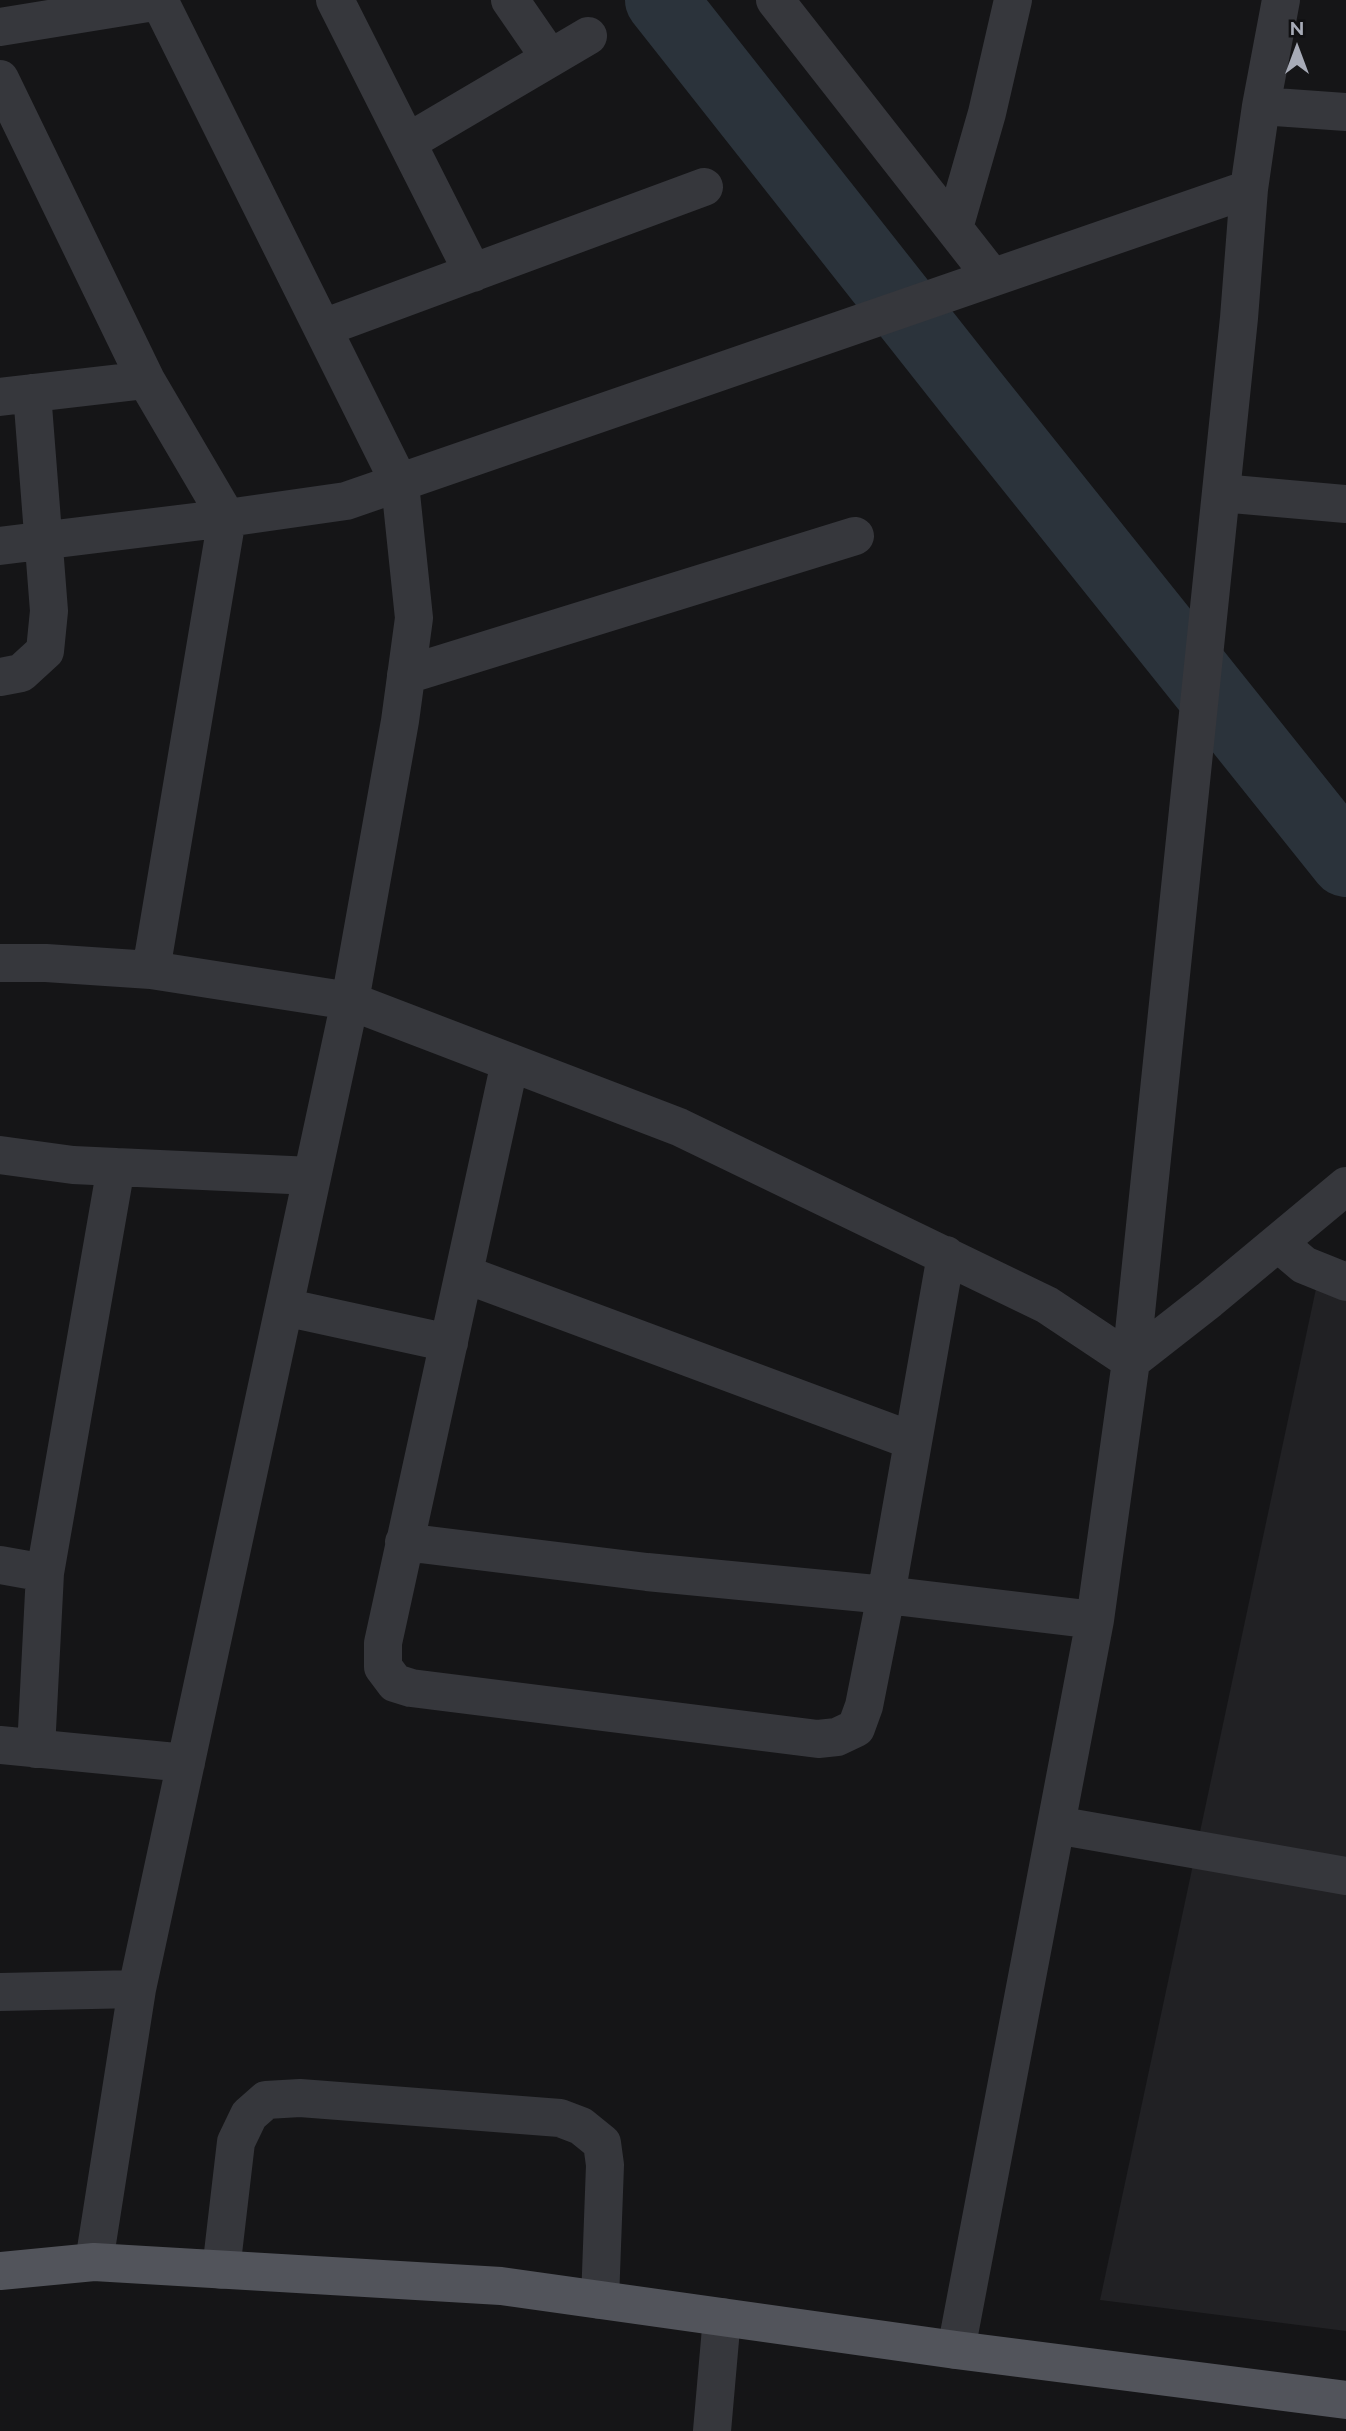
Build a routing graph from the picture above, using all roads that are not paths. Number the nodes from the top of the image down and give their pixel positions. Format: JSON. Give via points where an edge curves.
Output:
{"nodes":[{"id":1,"x":159,"y":0,"type":"edge"},
{"id":2,"x":335,"y":0,"type":"edge"},
{"id":3,"x":510,"y":0,"type":"edge"},
{"id":4,"x":775,"y":0,"type":"edge"},
{"id":5,"x":1013,"y":0,"type":"edge"},
{"id":6,"x":1281,"y":0,"type":"edge"},
{"id":7,"x":0,"y":27,"type":"edge"},
{"id":8,"x":588,"y":36,"type":"dead end"},
{"id":9,"x":550,"y":58,"type":"junction"},
{"id":10,"x":0,"y":79,"type":"edge"},
{"id":11,"x":1261,"y":106,"type":"junction"},
{"id":12,"x":1346,"y":112,"type":"edge"},
{"id":13,"x":408,"y":142,"type":"junction"},
{"id":14,"x":704,"y":187,"type":"dead end"},
{"id":15,"x":1249,"y":189,"type":"junction"},
{"id":16,"x":954,"y":228,"type":"junction"},
{"id":17,"x":473,"y":273,"type":"junction"},
{"id":18,"x":992,"y":277,"type":"junction"},
{"id":19,"x":323,"y":328,"type":"junction"},
{"id":20,"x":146,"y":380,"type":"junction"},
{"id":21,"x":16,"y":395,"type":"edge"},
{"id":22,"x":400,"y":484,"type":"junction"},
{"id":23,"x":1220,"y":494,"type":"junction"},
{"id":24,"x":1346,"y":504,"type":"edge"},
{"id":25,"x":227,"y":518,"type":"junction"},
{"id":26,"x":855,"y":536,"type":"dead end"},
{"id":27,"x":42,"y":541,"type":"junction"},
{"id":28,"x":0,"y":546,"type":"edge"},
{"id":29,"x":406,"y":675,"type":"junction"},
{"id":30,"x":0,"y":677,"type":"edge"},
{"id":31,"x":0,"y":963,"type":"edge"},
{"id":32,"x":151,"y":970,"type":"junction"},
{"id":33,"x":350,"y":1001,"type":"junction"},
{"id":34,"x":510,"y":1062,"type":"junction"},
{"id":35,"x":0,"y":1155,"type":"edge"},
{"id":36,"x":116,"y":1167,"type":"junction"},
{"id":37,"x":312,"y":1176,"type":"junction"},
{"id":38,"x":1346,"y":1186,"type":"edge"},
{"id":39,"x":1278,"y":1243,"type":"junction"},
{"id":40,"x":946,"y":1255,"type":"junction"},
{"id":41,"x":464,"y":1274,"type":"junction"},
{"id":42,"x":1346,"y":1282,"type":"edge"},
{"id":43,"x":284,"y":1307,"type":"junction"},
{"id":44,"x":449,"y":1343,"type":"junction"},
{"id":45,"x":1131,"y":1361,"type":"junction"},
{"id":46,"x":913,"y":1441,"type":"junction"},
{"id":47,"x":404,"y":1542,"type":"junction"},
{"id":48,"x":0,"y":1564,"type":"edge"},
{"id":49,"x":46,"y":1573,"type":"junction"},
{"id":50,"x":886,"y":1595,"type":"junction"},
{"id":51,"x":1095,"y":1620,"type":"junction"},
{"id":52,"x":18,"y":1747,"type":"edge"},
{"id":53,"x":186,"y":1763,"type":"junction"},
{"id":54,"x":1056,"y":1825,"type":"junction"},
{"id":55,"x":1346,"y":1876,"type":"edge"},
{"id":56,"x":137,"y":1989,"type":"junction"},
{"id":57,"x":0,"y":1992,"type":"edge"},
{"id":58,"x":94,"y":2262,"type":"junction"},
{"id":59,"x":221,"y":2270,"type":"junction"},
{"id":60,"x":0,"y":2271,"type":"edge"},
{"id":61,"x":600,"y":2300,"type":"junction"},
{"id":62,"x":722,"y":2317,"type":"junction"},
{"id":63,"x":956,"y":2350,"type":"junction"},
{"id":64,"x":1346,"y":2400,"type":"edge"},
{"id":65,"x":712,"y":2431,"type":"edge"}],
"edges":[{"from":1,"to":7,"type":"street"},
{"from":1,"to":19,"type":"street"},
{"from":2,"to":13,"type":"street"},
{"from":3,"to":9,"type":"street"},
{"from":4,"to":16,"type":"street"},
{"from":5,"to":16,"type":"street"},
{"from":6,"to":11,"type":"street"},
{"from":8,"to":9,"type":"street"},
{"from":9,"to":13,"type":"street"},
{"from":10,"to":20,"type":"street"},
{"from":11,"to":12,"type":"street"},
{"from":11,"to":15,"type":"street"},
{"from":13,"to":17,"type":"street"},
{"from":14,"to":17,"type":"street"},
{"from":15,"to":18,"type":"street"},
{"from":15,"to":23,"type":"street"},
{"from":16,"to":18,"type":"street"},
{"from":17,"to":19,"type":"street"},
{"from":18,"to":22,"type":"street"},
{"from":19,"to":22,"type":"street"},
{"from":20,"to":21,"type":"street"},
{"from":20,"to":25,"type":"street"},
{"from":21,"to":27,"type":"street"},
{"from":22,"to":25,"type":"street","via":[[346,501]]},
{"from":22,"to":29,"type":"street","via":[[414,618]]},
{"from":23,"to":24,"type":"street"},
{"from":23,"to":45,"type":"street"},
{"from":25,"to":27,"type":"street"},
{"from":25,"to":32,"type":"street"},
{"from":26,"to":29,"type":"street"},
{"from":27,"to":28,"type":"street"},
{"from":27,"to":30,"type":"street","via":[[49,611],[45,651],[21,673]]},
{"from":29,"to":33,"type":"street"},
{"from":31,"to":32,"type":"street"},
{"from":32,"to":33,"type":"street"},
{"from":33,"to":34,"type":"street"},
{"from":33,"to":37,"type":"street"},
{"from":34,"to":40,"type":"street","via":[[679,1127]]},
{"from":34,"to":41,"type":"street"},
{"from":35,"to":36,"type":"street"},
{"from":36,"to":37,"type":"street"},
{"from":36,"to":49,"type":"street"},
{"from":37,"to":43,"type":"street"},
{"from":38,"to":39,"type":"street"},
{"from":39,"to":42,"type":"street","via":[[1304,1265]]},
{"from":39,"to":45,"type":"street"},
{"from":40,"to":45,"type":"street","via":[[1047,1305]]},
{"from":40,"to":46,"type":"street"},
{"from":41,"to":44,"type":"street"},
{"from":41,"to":46,"type":"street"},
{"from":43,"to":44,"type":"street"},
{"from":43,"to":53,"type":"street"},
{"from":44,"to":47,"type":"street"},
{"from":45,"to":51,"type":"street"},
{"from":46,"to":50,"type":"street"},
{"from":47,"to":50,"type":"street"},
{"from":47,"to":50,"type":"street","via":[[383,1643],[383,1667],[395,1682],[411,1688],[818,1739],[837,1737],[856,1727]]},
{"from":48,"to":49,"type":"street"},
{"from":49,"to":52,"type":"street"},
{"from":50,"to":51,"type":"street"},
{"from":51,"to":54,"type":"street"},
{"from":52,"to":53,"type":"street"},
{"from":53,"to":56,"type":"street"},
{"from":54,"to":55,"type":"street"},
{"from":54,"to":63,"type":"street"},
{"from":56,"to":57,"type":"street"},
{"from":56,"to":58,"type":"street"},
{"from":58,"to":59,"type":"main road"},
{"from":58,"to":60,"type":"main road"},
{"from":59,"to":61,"type":"main road","via":[[501,2286]]},
{"from":59,"to":61,"type":"street","via":[[236,2142],[249,2115],[266,2101],[300,2098],[559,2118],[581,2126],[602,2143]]},
{"from":61,"to":62,"type":"main road"},
{"from":62,"to":63,"type":"main road"},
{"from":62,"to":65,"type":"street"},
{"from":63,"to":64,"type":"main road"}]}
